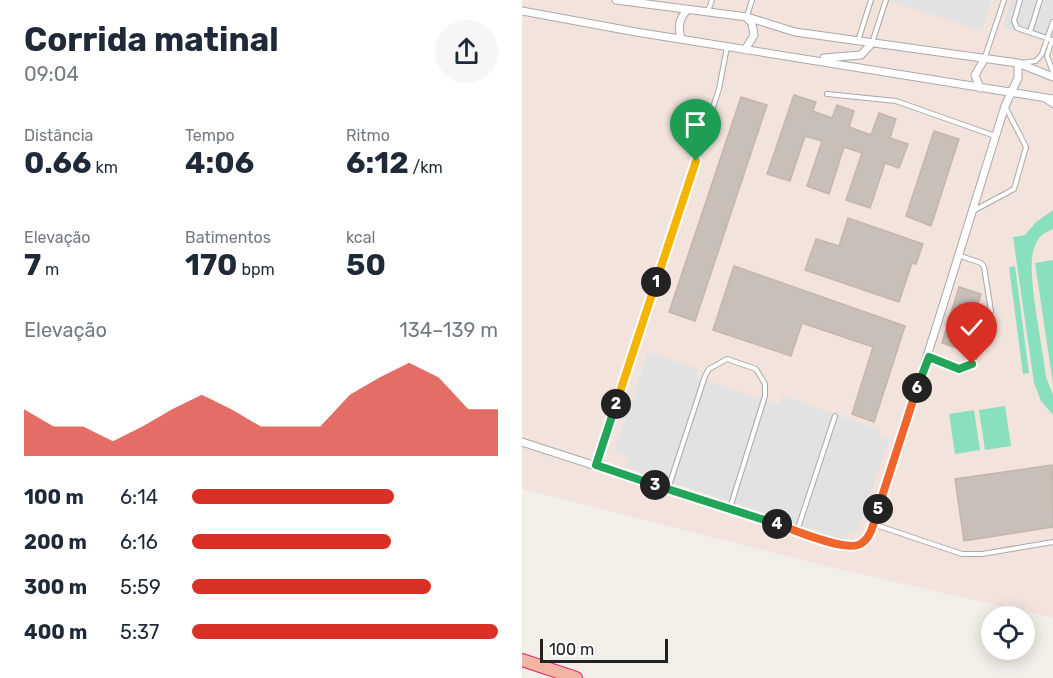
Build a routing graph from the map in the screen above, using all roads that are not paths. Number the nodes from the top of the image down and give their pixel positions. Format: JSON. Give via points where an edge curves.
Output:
{"nodes":[{"id":1,"x":616,"y":0,"type":"edge"},
{"id":2,"x":712,"y":0,"type":"edge"},
{"id":3,"x":752,"y":0,"type":"edge"},
{"id":4,"x":871,"y":0,"type":"edge"},
{"id":5,"x":886,"y":0,"type":"edge"},
{"id":6,"x":1005,"y":0,"type":"edge"},
{"id":7,"x":1020,"y":0,"type":"edge"},
{"id":8,"x":1040,"y":0,"type":"edge"},
{"id":9,"x":687,"y":10,"type":"junction"},
{"id":10,"x":522,"y":11,"type":"edge"},
{"id":11,"x":708,"y":11,"type":"junction"},
{"id":12,"x":747,"y":17,"type":"junction"},
{"id":13,"x":1053,"y":22,"type":"edge"},
{"id":14,"x":1030,"y":32,"type":"junction"},
{"id":15,"x":681,"y":39,"type":"junction"},
{"id":16,"x":1051,"y":39,"type":"edge"},
{"id":17,"x":858,"y":41,"type":"junction"},
{"id":18,"x":872,"y":44,"type":"junction"},
{"id":19,"x":727,"y":47,"type":"junction"},
{"id":20,"x":745,"y":50,"type":"junction"},
{"id":21,"x":985,"y":58,"type":"junction"},
{"id":22,"x":809,"y":59,"type":"junction"},
{"id":23,"x":1018,"y":63,"type":"junction"},
{"id":24,"x":1053,"y":72,"type":"edge"},
{"id":25,"x":1053,"y":77,"type":"edge"},
{"id":26,"x":980,"y":88,"type":"junction"},
{"id":27,"x":1010,"y":92,"type":"junction"},
{"id":28,"x":827,"y":94,"type":"dead end"},
{"id":29,"x":1041,"y":97,"type":"junction"},
{"id":30,"x":1053,"y":99,"type":"edge"},
{"id":31,"x":1053,"y":105,"type":"edge"},
{"id":32,"x":1005,"y":106,"type":"junction"},
{"id":33,"x":996,"y":136,"type":"junction"},
{"id":34,"x":972,"y":212,"type":"junction"},
{"id":35,"x":958,"y":255,"type":"junction"},
{"id":36,"x":929,"y":357,"type":"junction"},
{"id":37,"x":835,"y":416,"type":"dead end"},
{"id":38,"x":522,"y":442,"type":"edge"},
{"id":39,"x":596,"y":465,"type":"junction"},
{"id":40,"x":668,"y":489,"type":"junction"},
{"id":41,"x":730,"y":509,"type":"junction"},
{"id":42,"x":873,"y":524,"type":"junction"},
{"id":43,"x":797,"y":531,"type":"junction"},
{"id":44,"x":1053,"y":542,"type":"edge"},
{"id":45,"x":522,"y":660,"type":"edge"},
{"id":46,"x":559,"y":676,"type":"edge"},
{"id":47,"x":576,"y":678,"type":"edge"}],
"edges":[{"from":1,"to":9,"type":"street"},
{"from":2,"to":11,"type":"lane"},
{"from":3,"to":12,"type":"lane"},
{"from":4,"to":17,"type":"lane"},
{"from":5,"to":18,"type":"lane"},
{"from":6,"to":21,"type":"lane"},
{"from":7,"to":14,"type":"lane","via":[[1014,21],[1017,28]]},
{"from":8,"to":14,"type":"lane"},
{"from":9,"to":11,"type":"street"},
{"from":9,"to":15,"type":"street","via":[[680,18]]},
{"from":10,"to":15,"type":"street"},
{"from":11,"to":12,"type":"street"},
{"from":12,"to":17,"type":"street","via":[[783,30]]},
{"from":12,"to":20,"type":"street","via":[[754,35]]},
{"from":13,"to":16,"type":"lane"},
{"from":14,"to":16,"type":"lane"},
{"from":15,"to":19,"type":"street"},
{"from":16,"to":23,"type":"lane","via":[[1035,61]]},
{"from":16,"to":24,"type":"lane","via":[[1047,56]]},
{"from":17,"to":18,"type":"street"},
{"from":18,"to":21,"type":"street"},
{"from":18,"to":22,"type":"street","via":[[861,55]]},
{"from":19,"to":20,"type":"street"},
{"from":19,"to":39,"type":"lane","via":[[719,89]]},
{"from":20,"to":22,"type":"street"},
{"from":21,"to":23,"type":"street"},
{"from":21,"to":26,"type":"street","via":[[975,75]]},
{"from":22,"to":26,"type":"street"},
{"from":23,"to":25,"type":"street"},
{"from":23,"to":27,"type":"street","via":[[1018,78]]},
{"from":26,"to":27,"type":"street"},
{"from":27,"to":29,"type":"street"},
{"from":27,"to":32,"type":"street"},
{"from":28,"to":33,"type":"lane","via":[[896,101]]},
{"from":29,"to":30,"type":"street"},
{"from":29,"to":31,"type":"lane"},
{"from":32,"to":33,"type":"street"},
{"from":32,"to":34,"type":"lane","via":[[1026,147],[1014,189]]},
{"from":33,"to":34,"type":"street"},
{"from":34,"to":35,"type":"street"},
{"from":35,"to":36,"type":"street"},
{"from":35,"to":36,"type":"lane","via":[[984,267],[991,311],[972,364],[959,369]]},
{"from":36,"to":42,"type":"street"},
{"from":37,"to":43,"type":"lane"},
{"from":38,"to":39,"type":"street"},
{"from":39,"to":40,"type":"street"},
{"from":40,"to":41,"type":"street"},
{"from":40,"to":41,"type":"lane","via":[[705,376],[709,369],[727,359],[756,369],[765,384],[765,396]]},
{"from":41,"to":43,"type":"street"},
{"from":42,"to":43,"type":"street","via":[[870,536],[861,545],[846,547]]},
{"from":42,"to":44,"type":"lane","via":[[962,554]]},
{"from":45,"to":46,"type":"highway"},
{"from":46,"to":47,"type":"highway"}]}
